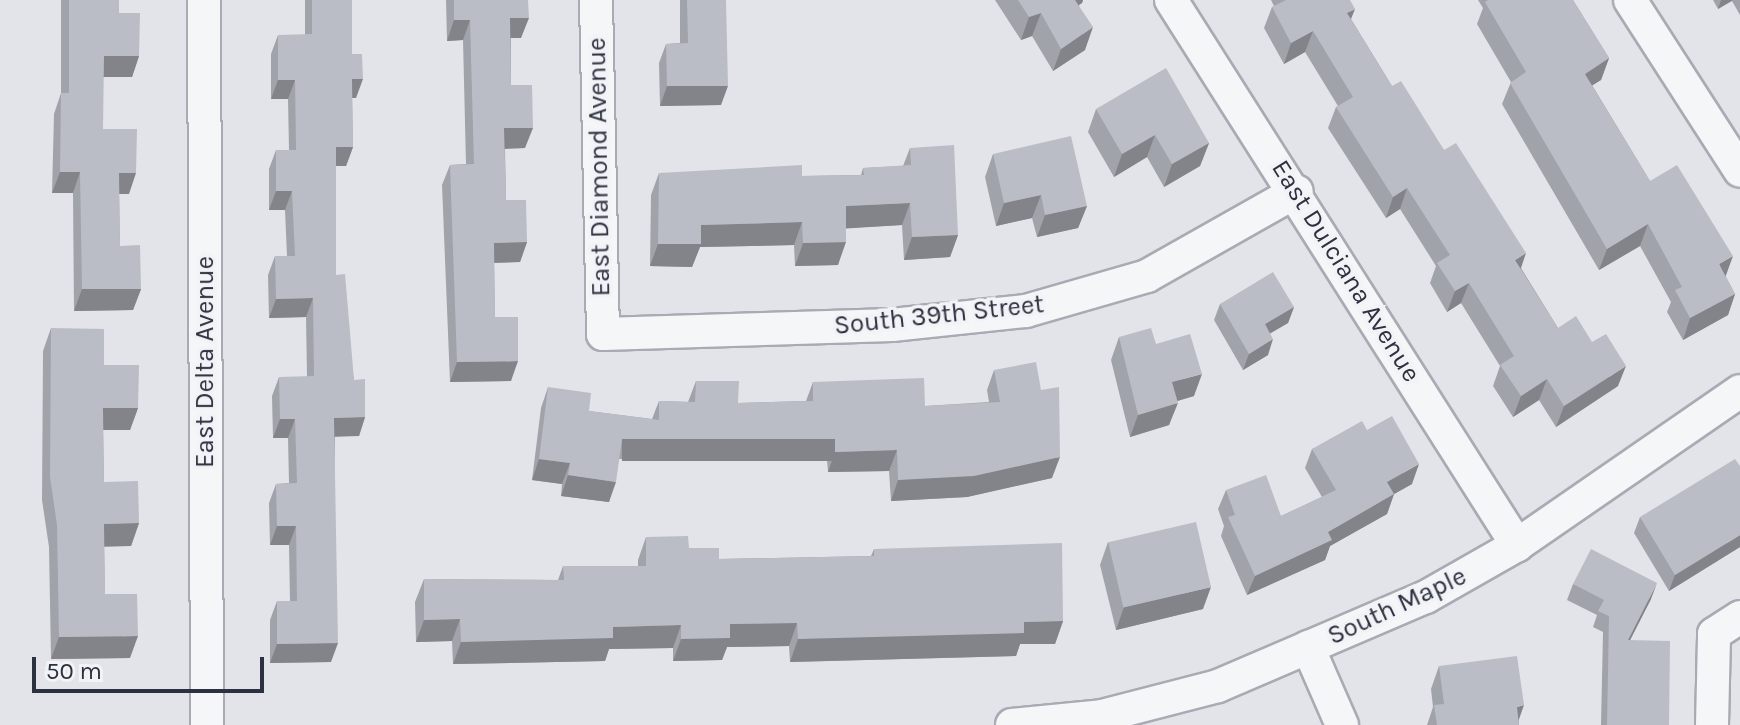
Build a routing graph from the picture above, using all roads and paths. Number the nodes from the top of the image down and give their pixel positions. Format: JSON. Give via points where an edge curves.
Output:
{"nodes":[{"id":1,"x":204,"y":0,"type":"edge"},
{"id":2,"x":596,"y":0,"type":"edge"},
{"id":3,"x":1171,"y":0,"type":"edge"},
{"id":4,"x":1630,"y":0,"type":"edge"},
{"id":5,"x":1740,"y":171,"type":"edge"},
{"id":6,"x":1297,"y":191,"type":"junction"},
{"id":7,"x":603,"y":334,"type":"joint"},
{"id":8,"x":1740,"y":391,"type":"edge"},
{"id":9,"x":1517,"y":545,"type":"junction"},
{"id":10,"x":1727,"y":626,"type":"edge"},
{"id":11,"x":1308,"y":647,"type":"junction"},
{"id":12,"x":207,"y":725,"type":"edge"},
{"id":13,"x":1012,"y":725,"type":"edge"},
{"id":14,"x":1342,"y":725,"type":"edge"},
{"id":15,"x":1712,"y":725,"type":"edge"}],
"edges":[{"from":1,"to":12,"type":"street","name":"East Delta Avenue"},
{"from":2,"to":7,"type":"street","name":"East Diamond Avenue"},
{"from":3,"to":6,"type":"street","name":"East Dulciana Avenue"},
{"from":4,"to":5,"type":"street"},
{"from":6,"to":7,"type":"street","name":"South 39th Street","via":[[1147,276],[1026,311],[892,325]]},
{"from":6,"to":9,"type":"street","name":"East Dulciana Avenue"},
{"from":8,"to":9,"type":"street","name":"South Maple"},
{"from":9,"to":11,"type":"street","name":"South Maple","via":[[1426,597]]},
{"from":10,"to":15,"type":"street"},
{"from":11,"to":13,"type":"street","name":"South Maple","via":[[1218,686],[1102,716]]},
{"from":11,"to":14,"type":"street"}]}
